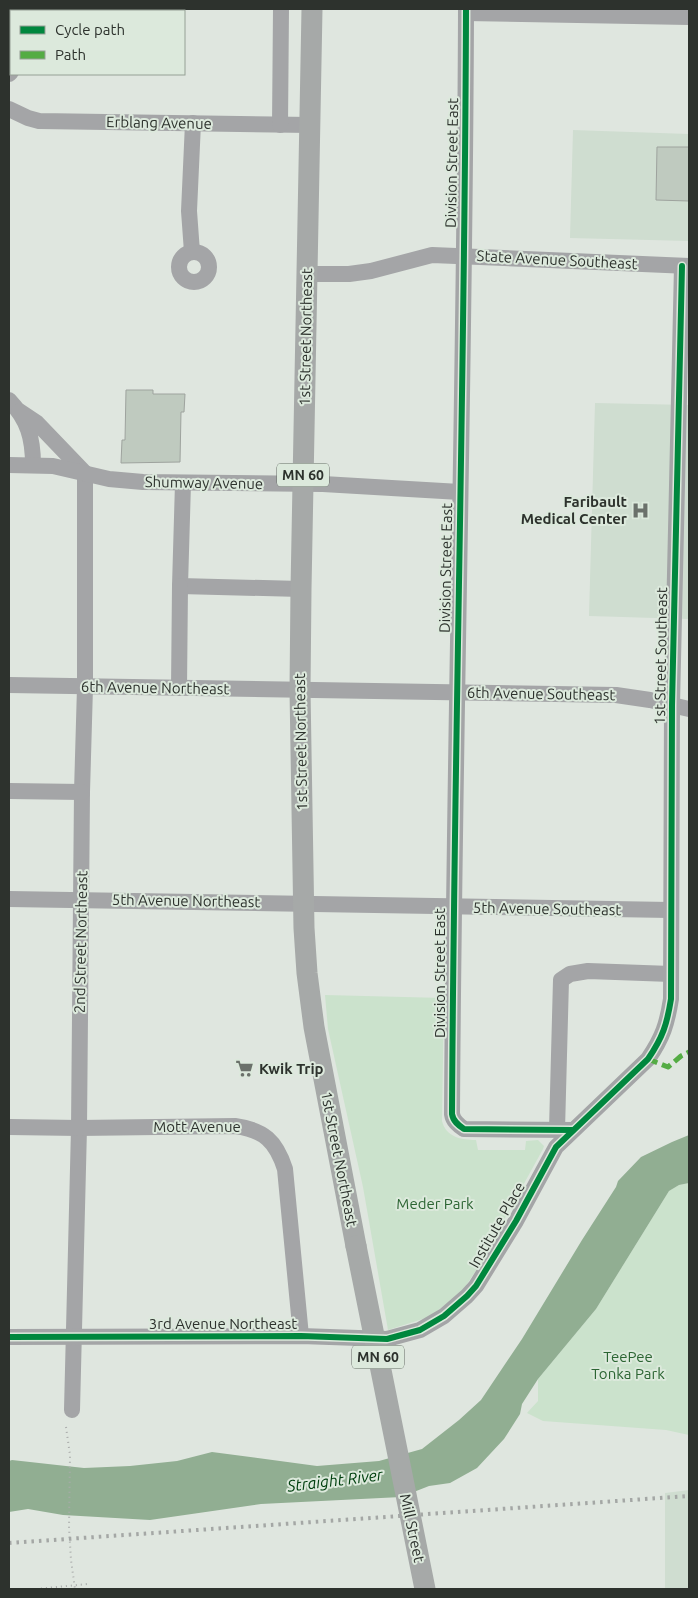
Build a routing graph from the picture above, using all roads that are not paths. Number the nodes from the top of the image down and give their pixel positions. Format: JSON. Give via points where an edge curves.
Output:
{"nodes":[{"id":1,"x":281,"y":9,"type":"edge"},
{"id":2,"x":312,"y":9,"type":"edge"},
{"id":3,"x":466,"y":11,"type":"edge"},
{"id":4,"x":689,"y":16,"type":"edge"},
{"id":5,"x":9,"y":109,"type":"edge"},
{"id":6,"x":193,"y":123,"type":"junction"},
{"id":7,"x":280,"y":125,"type":"junction"},
{"id":8,"x":311,"y":126,"type":"junction"},
{"id":9,"x":192,"y":252,"type":"dead end"},
{"id":10,"x":463,"y":255,"type":"junction"},
{"id":11,"x":686,"y":266,"type":"edge"},
{"id":12,"x":307,"y":274,"type":"junction"},
{"id":13,"x":14,"y":406,"type":"edge"},
{"id":14,"x":9,"y":465,"type":"edge"},
{"id":15,"x":33,"y":465,"type":"junction"},
{"id":16,"x":85,"y":473,"type":"junction"},
{"id":17,"x":183,"y":483,"type":"junction"},
{"id":18,"x":303,"y":484,"type":"junction"},
{"id":19,"x":460,"y":492,"type":"junction"},
{"id":20,"x":180,"y":586,"type":"junction"},
{"id":21,"x":301,"y":589,"type":"junction"},
{"id":22,"x":9,"y":685,"type":"edge"},
{"id":23,"x":85,"y":687,"type":"junction"},
{"id":24,"x":179,"y":688,"type":"junction"},
{"id":25,"x":300,"y":690,"type":"junction"},
{"id":26,"x":456,"y":692,"type":"junction"},
{"id":27,"x":672,"y":705,"type":"junction"},
{"id":28,"x":689,"y":709,"type":"edge"},
{"id":29,"x":9,"y":791,"type":"edge"},
{"id":30,"x":82,"y":792,"type":"junction"},
{"id":31,"x":9,"y":899,"type":"edge"},
{"id":32,"x":82,"y":900,"type":"junction"},
{"id":33,"x":303,"y":903,"type":"junction"},
{"id":34,"x":453,"y":907,"type":"junction"},
{"id":35,"x":670,"y":910,"type":"junction"},
{"id":36,"x":670,"y":974,"type":"junction"},
{"id":37,"x":658,"y":1044,"type":"joint"},
{"id":38,"x":9,"y":1127,"type":"edge"},
{"id":39,"x":79,"y":1128,"type":"junction"},
{"id":40,"x":565,"y":1130,"type":"junction"},
{"id":41,"x":434,"y":1323,"type":"joint"},
{"id":42,"x":74,"y":1336,"type":"junction"},
{"id":43,"x":301,"y":1336,"type":"junction"},
{"id":44,"x":9,"y":1337,"type":"edge"},
{"id":45,"x":72,"y":1410,"type":"dead end"},
{"id":46,"x":400,"y":1467,"type":"joint"},
{"id":47,"x":425,"y":1589,"type":"edge"}],
"edges":[{"from":1,"to":7,"type":"street"},
{"from":2,"to":8,"type":"main road","name":"1st Street Northeast","number":"MN 60"},
{"from":3,"to":4,"type":"street"},
{"from":3,"to":10,"type":"street","name":"Division Street East"},
{"from":5,"to":6,"type":"street","name":"Erblang Avenue","via":[[39,121]]},
{"from":6,"to":7,"type":"street","name":"Erblang Avenue"},
{"from":6,"to":9,"type":"street","via":[[189,210]]},
{"from":7,"to":8,"type":"street","name":"Erblang Avenue"},
{"from":8,"to":12,"type":"main road","name":"1st Street Northeast","number":"MN 60"},
{"from":10,"to":11,"type":"street","name":"State Avenue Southeast"},
{"from":10,"to":12,"type":"street","name":"State Avenue Southeast","via":[[432,255],[349,274]]},
{"from":10,"to":19,"type":"street","name":"Division Street East"},
{"from":11,"to":27,"type":"street","name":"1st Street Southeast"},
{"from":12,"to":18,"type":"main road","name":"1st Street Northeast","number":"MN 60"},
{"from":13,"to":15,"type":"street","via":[[28,428],[33,446]]},
{"from":13,"to":16,"type":"street","via":[[37,423]]},
{"from":14,"to":15,"type":"street","name":"Shumway Avenue"},
{"from":15,"to":16,"type":"street","name":"Shumway Avenue"},
{"from":16,"to":17,"type":"street","name":"Shumway Avenue","via":[[109,479]]},
{"from":16,"to":23,"type":"street","name":"2nd Street Northeast"},
{"from":17,"to":18,"type":"street","name":"Shumway Avenue"},
{"from":17,"to":20,"type":"street"},
{"from":18,"to":19,"type":"street","name":"Shumway Avenue"},
{"from":18,"to":21,"type":"main road","name":"1st Street Northeast","number":"MN 60"},
{"from":19,"to":26,"type":"street","name":"Division Street East"},
{"from":20,"to":21,"type":"street"},
{"from":20,"to":24,"type":"street"},
{"from":21,"to":25,"type":"main road","name":"1st Street Northeast","number":"MN 60"},
{"from":22,"to":23,"type":"street","name":"6th Avenue Northeast"},
{"from":23,"to":24,"type":"street","name":"6th Avenue Northeast"},
{"from":23,"to":30,"type":"street","name":"2nd Street Northeast"},
{"from":24,"to":25,"type":"street","name":"6th Avenue Northeast"},
{"from":25,"to":26,"type":"street","name":"6th Avenue Southeast"},
{"from":25,"to":33,"type":"main road","name":"1st Street Northeast","number":"MN 60"},
{"from":26,"to":27,"type":"street","name":"6th Avenue Southeast","via":[[616,694]]},
{"from":26,"to":34,"type":"street","name":"Division Street East"},
{"from":27,"to":28,"type":"street","name":"6th Avenue Southeast"},
{"from":27,"to":35,"type":"street","name":"1st Street Southeast"},
{"from":29,"to":30,"type":"street"},
{"from":30,"to":32,"type":"street","name":"2nd Street Northeast"},
{"from":31,"to":32,"type":"street","name":"5th Avenue Northeast"},
{"from":32,"to":33,"type":"street","name":"5th Avenue Northeast"},
{"from":32,"to":39,"type":"street","name":"2nd Street Northeast"},
{"from":33,"to":34,"type":"street","name":"5th Avenue Southeast"},
{"from":33,"to":46,"type":"main road","name":"1st Street Northeast","number":"MN 60","bridge":true,"via":[[314,1027]]},
{"from":34,"to":35,"type":"street","name":"5th Avenue Southeast"},
{"from":34,"to":40,"type":"street","name":"Division Street East","via":[[453,1118],[464,1129]]},
{"from":35,"to":36,"type":"street","name":"1st Street Southeast"},
{"from":36,"to":37,"type":"street","name":"1st Street Southeast","via":[[667,1022]]},
{"from":36,"to":40,"type":"street","via":[[588,971],[570,974],[562,980]]},
{"from":37,"to":40,"type":"street","name":"Institute Place","via":[[648,1059]]},
{"from":38,"to":39,"type":"street","name":"Mott Avenue"},
{"from":39,"to":42,"type":"street","name":"2nd Street Northeast"},
{"from":39,"to":43,"type":"street","name":"Mott Avenue","via":[[235,1126],[260,1132],[271,1140],[285,1168]]},
{"from":40,"to":41,"type":"street","name":"Institute Place","via":[[516,1221],[476,1286],[455,1308]]},
{"from":41,"to":43,"type":"street","name":"3rd Avenue Northeast","via":[[387,1339]]},
{"from":42,"to":43,"type":"street","name":"3rd Avenue Northeast"},
{"from":42,"to":44,"type":"street","name":"3rd Avenue Northeast"},
{"from":42,"to":45,"type":"street","name":"2nd Street Northeast"},
{"from":46,"to":47,"type":"main road","name":"Mill Street","number":"MN 60","bridge":true}]}
